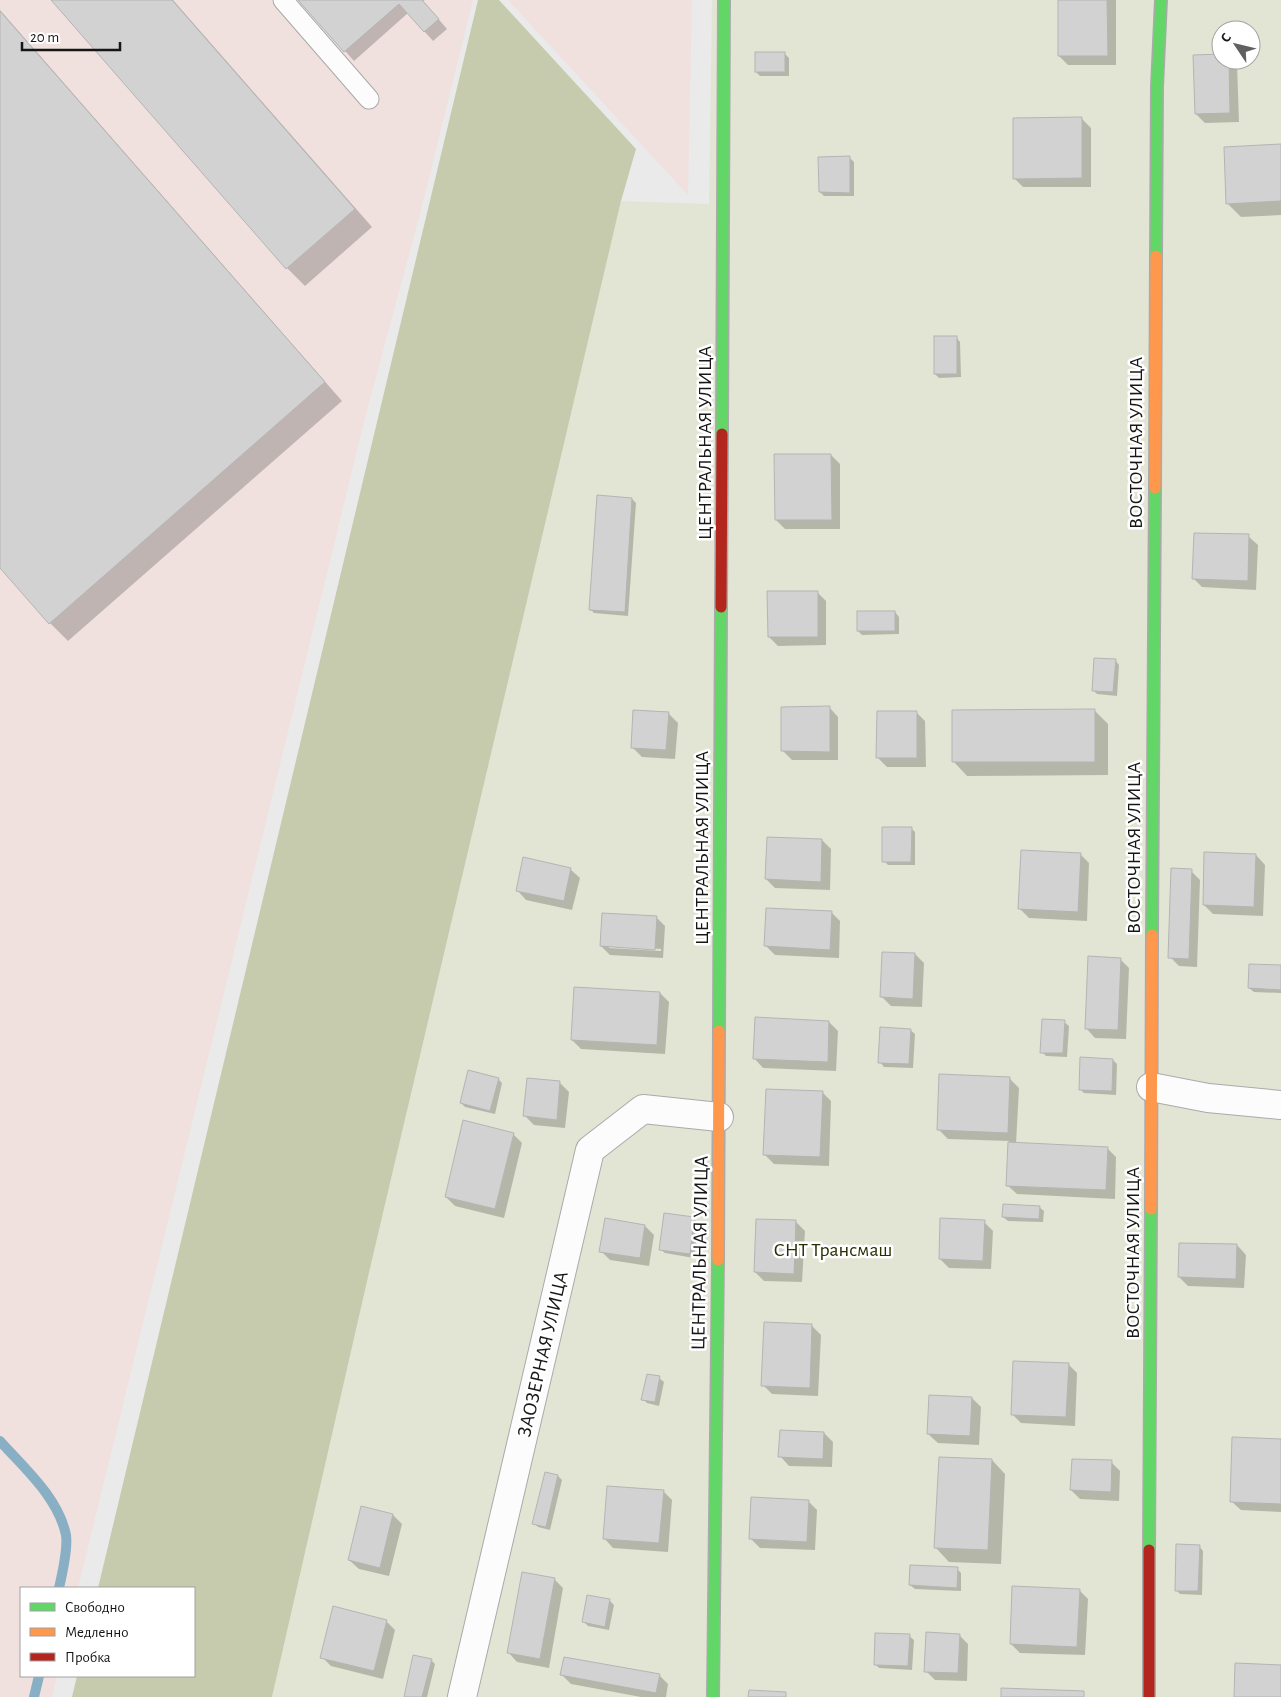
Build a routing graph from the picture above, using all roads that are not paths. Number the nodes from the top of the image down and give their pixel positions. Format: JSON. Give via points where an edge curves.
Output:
{"nodes":[{"id":1,"x":283,"y":0,"type":"edge"},
{"id":2,"x":724,"y":0,"type":"edge"},
{"id":3,"x":1161,"y":0,"type":"edge"},
{"id":4,"x":369,"y":99,"type":"dead end"},
{"id":5,"x":1151,"y":1087,"type":"junction"},
{"id":6,"x":1281,"y":1105,"type":"edge"},
{"id":7,"x":719,"y":1117,"type":"junction"},
{"id":8,"x":462,"y":1697,"type":"edge"},
{"id":9,"x":713,"y":1697,"type":"edge"},
{"id":10,"x":1149,"y":1697,"type":"edge"}],
"edges":[{"from":1,"to":4,"type":"lane"},
{"from":2,"to":7,"type":"street","name":"ЦЕНТРАЛЬНАЯ УЛИЦА"},
{"from":3,"to":5,"type":"street","name":"ВОСТОЧНАЯ УЛИЦА","via":[[1156,87]]},
{"from":5,"to":6,"type":"street","via":[[1208,1098]]},
{"from":5,"to":10,"type":"street","name":"ВОСТОЧНАЯ УЛИЦА"},
{"from":7,"to":8,"type":"street","name":"ЗАОЗЕРНАЯ УЛИЦА","via":[[643,1109],[590,1150]]},
{"from":7,"to":9,"type":"street","name":"ЦЕНТРАЛЬНАЯ УЛИЦА"}]}
